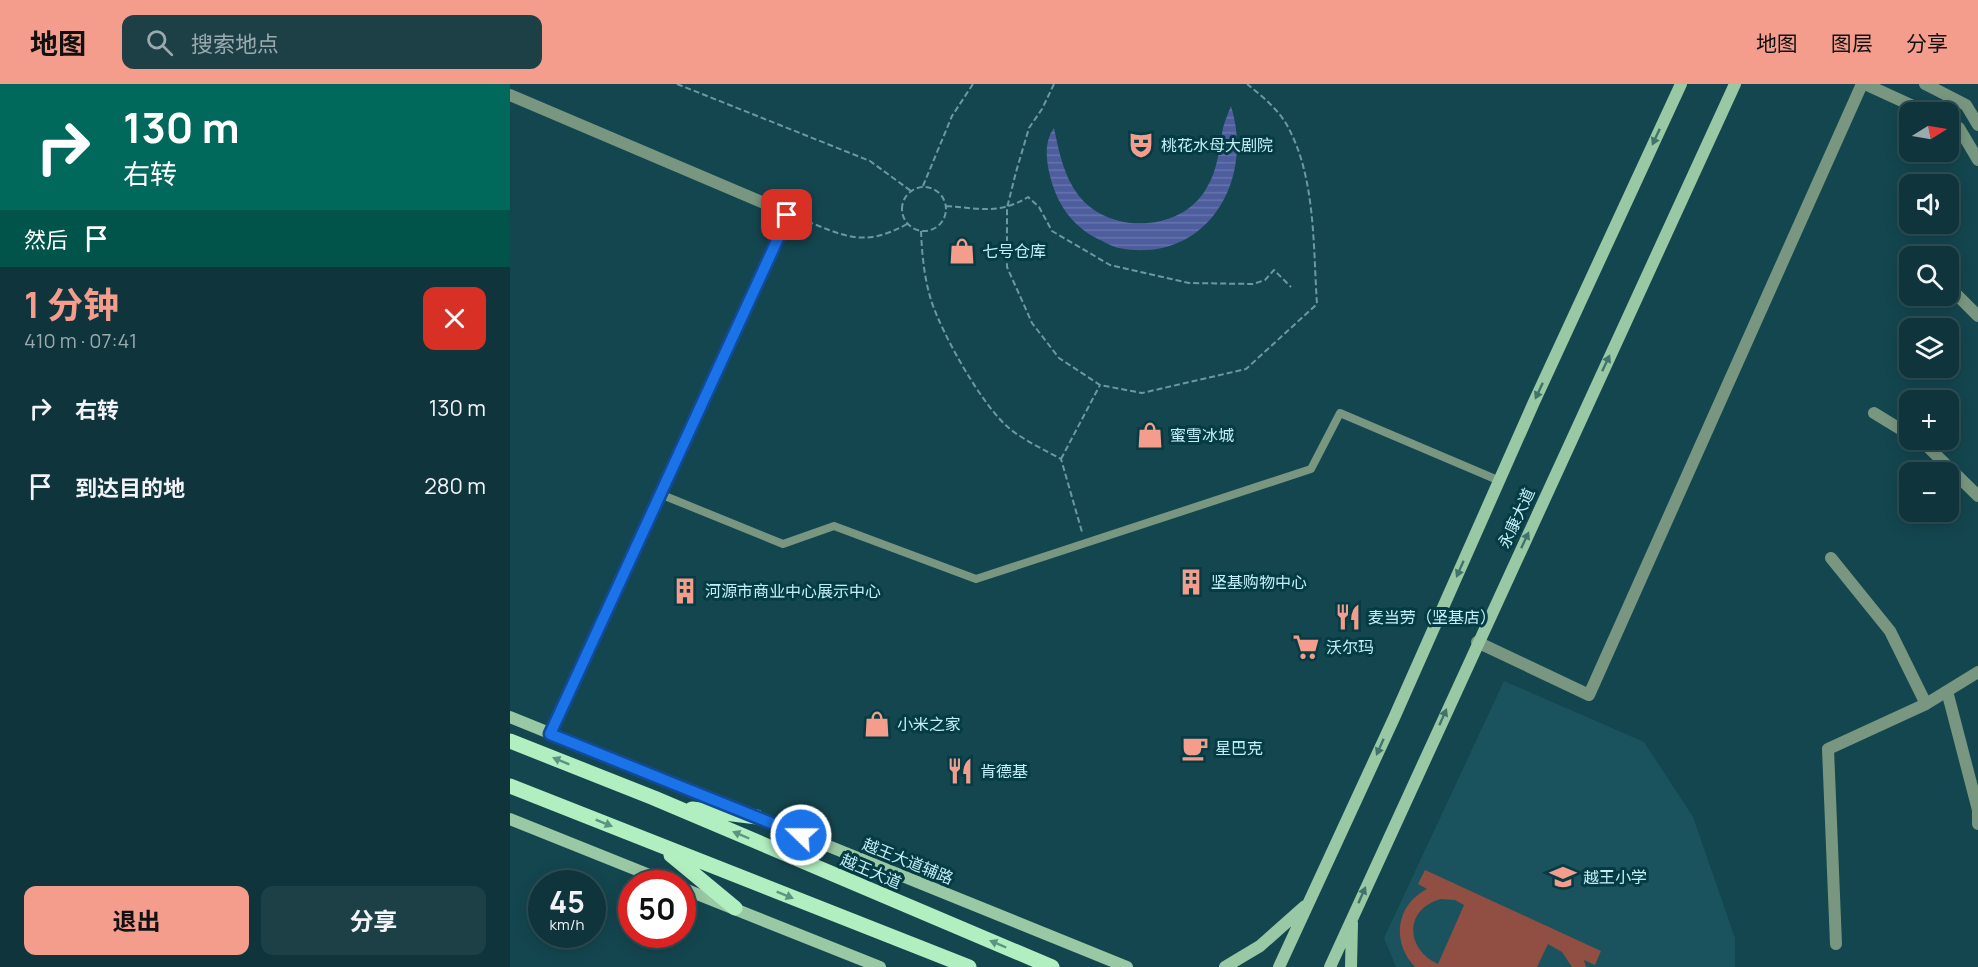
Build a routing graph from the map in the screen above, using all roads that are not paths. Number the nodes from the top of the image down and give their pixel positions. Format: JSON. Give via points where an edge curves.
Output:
{"nodes":[{"id":1,"x":1681,"y":84,"type":"edge"},
{"id":2,"x":1735,"y":84,"type":"edge"},
{"id":3,"x":1864,"y":84,"type":"edge"},
{"id":4,"x":1925,"y":84,"type":"edge"},
{"id":5,"x":510,"y":95,"type":"edge"},
{"id":6,"x":1904,"y":102,"type":"edge"},
{"id":7,"x":1978,"y":125,"type":"edge"},
{"id":8,"x":1959,"y":128,"type":"edge"},
{"id":9,"x":1978,"y":160,"type":"edge"},
{"id":10,"x":1959,"y":297,"type":"edge"},
{"id":11,"x":1978,"y":316,"type":"edge"},
{"id":12,"x":1874,"y":412,"type":"dead end"},
{"id":13,"x":1899,"y":428,"type":"edge"},
{"id":14,"x":1931,"y":450,"type":"edge"},
{"id":15,"x":1500,"y":481,"type":"junction"},
{"id":16,"x":660,"y":495,"type":"junction"},
{"id":17,"x":1978,"y":496,"type":"edge"},
{"id":18,"x":1831,"y":558,"type":"dead end"},
{"id":19,"x":1477,"y":642,"type":"junction"},
{"id":20,"x":1978,"y":672,"type":"edge"},
{"id":21,"x":1947,"y":691,"type":"junction"},
{"id":22,"x":1926,"y":704,"type":"junction"},
{"id":23,"x":510,"y":717,"type":"edge"},
{"id":24,"x":550,"y":734,"type":"junction"},
{"id":25,"x":510,"y":741,"type":"edge"},
{"id":26,"x":510,"y":786,"type":"edge"},
{"id":27,"x":674,"y":807,"type":"junction"},
{"id":28,"x":757,"y":817,"type":"junction"},
{"id":29,"x":510,"y":819,"type":"edge"},
{"id":30,"x":1978,"y":824,"type":"edge"},
{"id":31,"x":659,"y":845,"type":"junction"},
{"id":32,"x":637,"y":870,"type":"edge"},
{"id":33,"x":696,"y":893,"type":"edge"},
{"id":34,"x":1310,"y":902,"type":"junction"},
{"id":35,"x":735,"y":908,"type":"junction"},
{"id":36,"x":1352,"y":917,"type":"junction"},
{"id":37,"x":1836,"y":944,"type":"dead end"},
{"id":38,"x":879,"y":967,"type":"edge"},
{"id":39,"x":969,"y":967,"type":"edge"},
{"id":40,"x":1052,"y":967,"type":"edge"},
{"id":41,"x":1127,"y":967,"type":"edge"},
{"id":42,"x":1225,"y":967,"type":"edge"},
{"id":43,"x":1279,"y":967,"type":"edge"},
{"id":44,"x":1330,"y":967,"type":"edge"},
{"id":45,"x":1351,"y":967,"type":"edge"}],
"edges":[{"from":1,"to":15,"type":"main road","name":"永康大道","one_way":true},
{"from":19,"to":2,"type":"main road","name":"永康大道","one_way":true},
{"from":3,"to":6,"type":"street"},
{"from":3,"to":19,"type":"street","via":[[1589,695]]},
{"from":4,"to":7,"type":"street","via":[[1966,105]]},
{"from":5,"to":16,"type":"street","via":[[785,212],[786,221]]},
{"from":8,"to":9,"type":"street"},
{"from":10,"to":11,"type":"street"},
{"from":12,"to":13,"type":"street"},
{"from":14,"to":17,"type":"street"},
{"from":15,"to":16,"type":"lane","via":[[1340,413],[1311,469],[976,579],[834,526],[783,544]]},
{"from":15,"to":34,"type":"main road","name":"永康大道","one_way":true},
{"from":16,"to":24,"type":"street"},
{"from":18,"to":22,"type":"street","via":[[1890,630]]},
{"from":36,"to":19,"type":"main road","name":"永康大道","one_way":true},
{"from":20,"to":21,"type":"street"},
{"from":21,"to":22,"type":"street"},
{"from":21,"to":30,"type":"street","via":[[1978,810]]},
{"from":22,"to":37,"type":"street","via":[[1828,750]]},
{"from":23,"to":24,"type":"main road","name":"越王大道辅路"},
{"from":24,"to":28,"type":"main road","name":"越王大道辅路"},
{"from":27,"to":25,"type":"main road","name":"越王大道","one_way":true},
{"from":26,"to":31,"type":"main road","one_way":true},
{"from":27,"to":28,"type":"main road"},
{"from":40,"to":27,"type":"main road","name":"越王大道","one_way":true},
{"from":28,"to":41,"type":"main road","name":"越王大道辅路"},
{"from":29,"to":32,"type":"main road"},
{"from":31,"to":35,"type":"main road"},
{"from":31,"to":39,"type":"main road","one_way":true},
{"from":33,"to":35,"type":"main road"},
{"from":34,"to":42,"type":"main road","via":[[1260,946]]},
{"from":34,"to":43,"type":"main road","name":"永康大道"},
{"from":35,"to":38,"type":"main road"},
{"from":36,"to":44,"type":"main road","name":"永康大道"},
{"from":36,"to":45,"type":"main road"}]}
